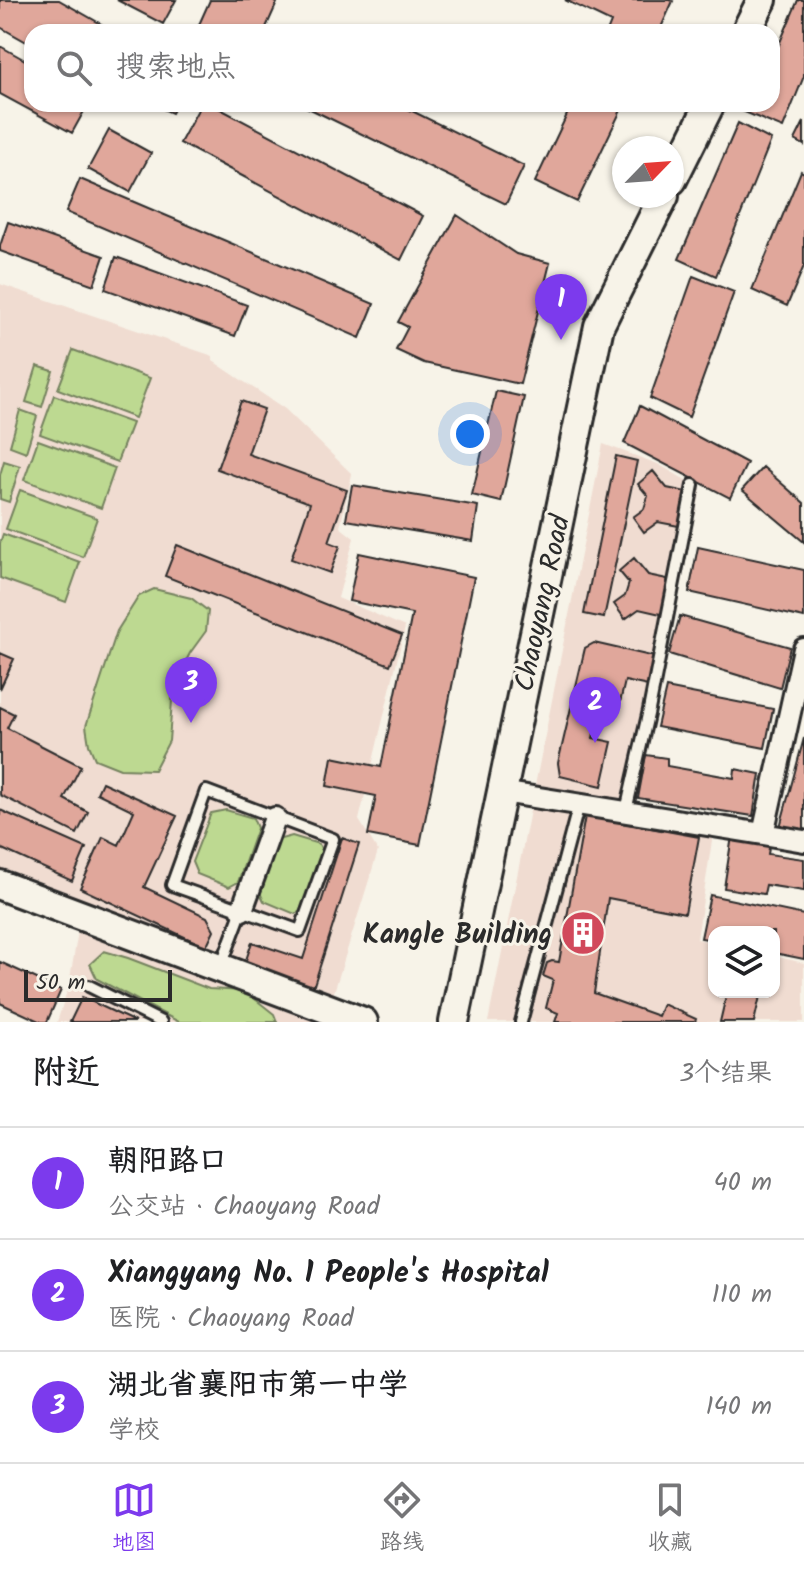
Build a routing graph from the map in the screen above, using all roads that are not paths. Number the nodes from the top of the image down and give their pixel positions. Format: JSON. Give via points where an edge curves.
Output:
{"nodes":[{"id":1,"x":762,"y":0,"type":"edge"},
{"id":2,"x":750,"y":24,"type":"edge"},
{"id":3,"x":706,"y":112,"type":"edge"},
{"id":4,"x":684,"y":156,"type":"edge"},
{"id":5,"x":658,"y":208,"type":"edge"},
{"id":6,"x":693,"y":485,"type":"dead end"},
{"id":7,"x":804,"y":649,"type":"edge"},
{"id":8,"x":502,"y":792,"type":"junction"},
{"id":9,"x":579,"y":804,"type":"junction"},
{"id":10,"x":626,"y":811,"type":"junction"},
{"id":11,"x":275,"y":818,"type":"junction"},
{"id":12,"x":763,"y":834,"type":"junction"},
{"id":13,"x":804,"y":841,"type":"edge"},
{"id":14,"x":0,"y":885,"type":"edge"},
{"id":15,"x":242,"y":910,"type":"junction"},
{"id":16,"x":220,"y":968,"type":"junction"},
{"id":17,"x":89,"y":986,"type":"dead end"},
{"id":18,"x":161,"y":1022,"type":"edge"},
{"id":19,"x":363,"y":1022,"type":"edge"},
{"id":20,"x":454,"y":1022,"type":"edge"},
{"id":21,"x":521,"y":1022,"type":"edge"}],
"edges":[{"from":1,"to":2,"type":"main road"},
{"from":3,"to":4,"type":"main road"},
{"from":5,"to":8,"type":"main road","name":"Chaoyang Road","via":[[599,326]]},
{"from":6,"to":10,"type":"lane"},
{"from":7,"to":12,"type":"street"},
{"from":8,"to":9,"type":"street"},
{"from":8,"to":20,"type":"main road","name":"Chaoyang Road"},
{"from":9,"to":10,"type":"street"},
{"from":9,"to":21,"type":"lane"},
{"from":10,"to":12,"type":"street"},
{"from":11,"to":15,"type":"street"},
{"from":11,"to":15,"type":"lane","via":[[333,839],[324,866],[300,931]]},
{"from":11,"to":15,"type":"lane","via":[[206,791],[191,832],[172,885]]},
{"from":12,"to":13,"type":"street"},
{"from":14,"to":16,"type":"main road"},
{"from":15,"to":16,"type":"lane"},
{"from":16,"to":19,"type":"main road","via":[[322,1011]]},
{"from":17,"to":18,"type":"lane"}]}
